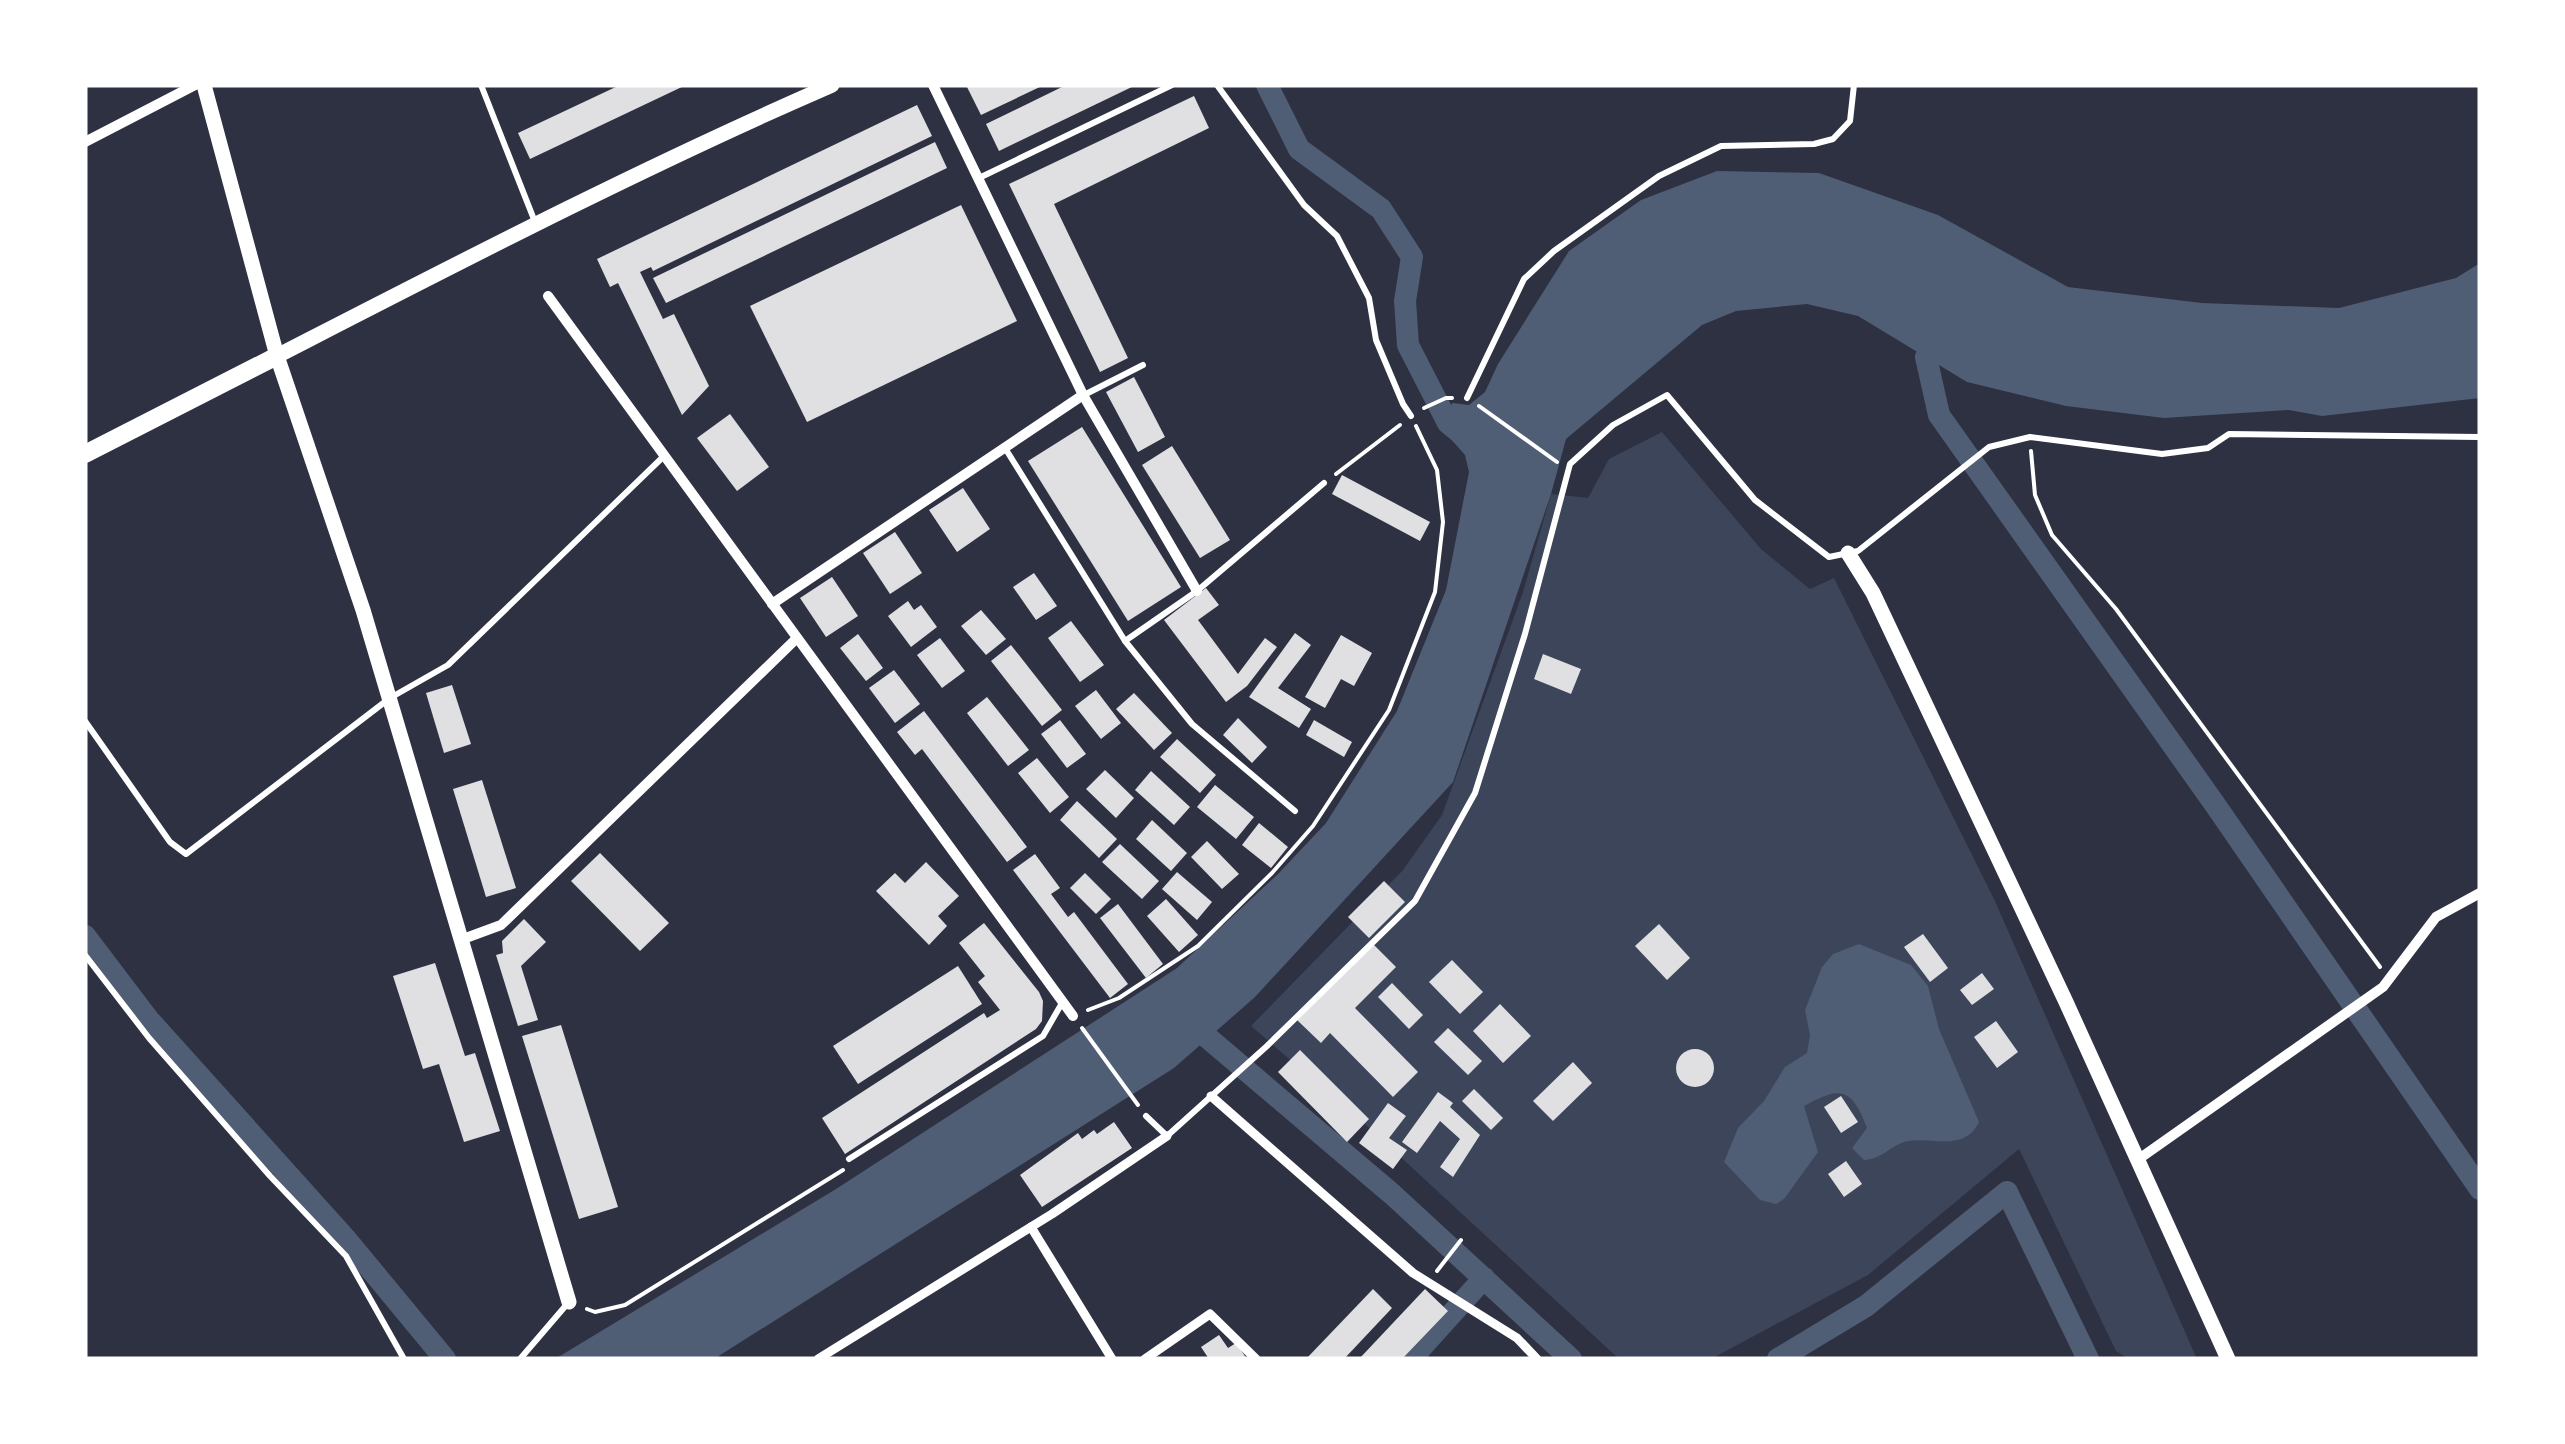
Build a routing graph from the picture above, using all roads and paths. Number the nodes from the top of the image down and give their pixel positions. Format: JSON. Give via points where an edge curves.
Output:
{"nodes":[{"id":1,"x":195,"y":85,"type":"edge"},
{"id":2,"x":204,"y":85,"type":"edge"},
{"id":3,"x":482,"y":85,"type":"edge"},
{"id":4,"x":832,"y":85,"type":"edge"},
{"id":5,"x":933,"y":85,"type":"edge"},
{"id":6,"x":1172,"y":85,"type":"edge"},
{"id":7,"x":1216,"y":85,"type":"edge"},
{"id":8,"x":1854,"y":85,"type":"edge"},
{"id":9,"x":85,"y":142,"type":"edge"},
{"id":10,"x":978,"y":179,"type":"junction"},
{"id":11,"x":535,"y":223,"type":"junction"},
{"id":12,"x":548,"y":296,"type":"dead end"},
{"id":13,"x":276,"y":356,"type":"junction"},
{"id":14,"x":1143,"y":365,"type":"dead end"},
{"id":15,"x":1083,"y":396,"type":"junction"},
{"id":16,"x":1446,"y":398,"type":"dead end"},
{"id":17,"x":1470,"y":399,"type":"joint"},
{"id":18,"x":1415,"y":413,"type":"junction"},
{"id":19,"x":2030,"y":437,"type":"junction"},
{"id":20,"x":2480,"y":437,"type":"edge"},
{"id":21,"x":1004,"y":448,"type":"junction"},
{"id":22,"x":85,"y":454,"type":"edge"},
{"id":23,"x":664,"y":456,"type":"junction"},
{"id":24,"x":1565,"y":468,"type":"junction"},
{"id":25,"x":1324,"y":483,"type":"joint"},
{"id":26,"x":1848,"y":553,"type":"junction"},
{"id":27,"x":1197,"y":591,"type":"junction"},
{"id":28,"x":772,"y":604,"type":"junction"},
{"id":29,"x":797,"y":638,"type":"junction"},
{"id":30,"x":1126,"y":642,"type":"junction"},
{"id":31,"x":390,"y":698,"type":"junction"},
{"id":32,"x":85,"y":721,"type":"edge"},
{"id":33,"x":1295,"y":811,"type":"dead end"},
{"id":34,"x":2480,"y":893,"type":"edge"},
{"id":35,"x":463,"y":940,"type":"junction"},
{"id":36,"x":85,"y":955,"type":"edge"},
{"id":37,"x":2392,"y":976,"type":"junction"},
{"id":38,"x":1063,"y":1002,"type":"junction"},
{"id":39,"x":1073,"y":1016,"type":"junction"},
{"id":40,"x":1212,"y":1096,"type":"junction"},
{"id":41,"x":1146,"y":1116,"type":"joint"},
{"id":42,"x":1167,"y":1136,"type":"junction"},
{"id":43,"x":2136,"y":1161,"type":"junction"},
{"id":44,"x":850,"y":1162,"type":"joint"},
{"id":45,"x":1031,"y":1226,"type":"junction"},
{"id":46,"x":1461,"y":1240,"type":"dead end"},
{"id":47,"x":1436,"y":1272,"type":"dead end"},
{"id":48,"x":569,"y":1302,"type":"junction"},
{"id":49,"x":404,"y":1359,"type":"edge"},
{"id":50,"x":520,"y":1359,"type":"edge"},
{"id":51,"x":818,"y":1359,"type":"edge"},
{"id":52,"x":1112,"y":1359,"type":"edge"},
{"id":53,"x":1145,"y":1359,"type":"edge"},
{"id":54,"x":1256,"y":1359,"type":"edge"},
{"id":55,"x":1536,"y":1359,"type":"edge"},
{"id":56,"x":2228,"y":1359,"type":"edge"}],
"edges":[{"from":1,"to":9,"type":"street"},
{"from":2,"to":13,"type":"street"},
{"from":3,"to":11,"type":"lane"},
{"from":4,"to":11,"type":"street"},
{"from":5,"to":10,"type":"street"},
{"from":6,"to":10,"type":"lane"},
{"from":7,"to":18,"type":"lane","via":[[1304,205],[1336,236],[1369,298],[1376,340],[1402,404]]},
{"from":8,"to":17,"type":"lane","via":[[1850,121],[1834,139],[1722,146],[1659,176],[1554,252],[1524,279]]},
{"from":10,"to":15,"type":"street"},
{"from":11,"to":13,"type":"street"},
{"from":12,"to":23,"type":"street"},
{"from":13,"to":22,"type":"main road"},
{"from":13,"to":31,"type":"street"},
{"from":14,"to":15,"type":"lane"},
{"from":15,"to":21,"type":"street"},
{"from":15,"to":27,"type":"street"},
{"from":16,"to":18,"type":"path"},
{"from":17,"to":24,"type":"path"},
{"from":18,"to":25,"type":"path"},
{"from":18,"to":39,"type":"path","via":[[1437,470],[1444,522],[1435,592],[1389,710],[1313,826],[1198,946],[1119,998]]},
{"from":19,"to":20,"type":"lane","via":[[2162,454],[2208,448],[2229,434]]},
{"from":19,"to":26,"type":"lane","via":[[1989,447]]},
{"from":19,"to":37,"type":"path","via":[[2035,495],[2052,534]]},
{"from":21,"to":28,"type":"street"},
{"from":21,"to":30,"type":"lane"},
{"from":23,"to":28,"type":"street"},
{"from":23,"to":31,"type":"lane","via":[[448,666]]},
{"from":24,"to":26,"type":"lane","via":[[1614,425],[1668,394],[1754,500],[1829,558]]},
{"from":24,"to":40,"type":"lane","via":[[1525,634],[1475,793],[1415,901]]},
{"from":25,"to":27,"type":"lane"},
{"from":26,"to":43,"type":"street","via":[[1874,594]]},
{"from":27,"to":30,"type":"lane"},
{"from":28,"to":29,"type":"street"},
{"from":29,"to":35,"type":"street","via":[[501,925]]},
{"from":29,"to":38,"type":"street"},
{"from":30,"to":33,"type":"lane","via":[[1192,724]]},
{"from":31,"to":32,"type":"lane","via":[[186,854],[170,842]]},
{"from":31,"to":35,"type":"street"},
{"from":34,"to":37,"type":"street","via":[[2436,917]]},
{"from":35,"to":48,"type":"street"},
{"from":36,"to":49,"type":"lane","via":[[149,1038],[346,1256]]},
{"from":37,"to":43,"type":"street"},
{"from":38,"to":39,"type":"street"},
{"from":38,"to":44,"type":"lane","via":[[1043,1036]]},
{"from":39,"to":41,"type":"path"},
{"from":40,"to":42,"type":"lane"},
{"from":40,"to":55,"type":"street","via":[[1413,1274],[1517,1338]]},
{"from":41,"to":42,"type":"lane"},
{"from":42,"to":45,"type":"street"},
{"from":43,"to":56,"type":"street"},
{"from":44,"to":48,"type":"path","via":[[626,1305],[595,1312]]},
{"from":45,"to":51,"type":"street"},
{"from":45,"to":52,"type":"street"},
{"from":46,"to":47,"type":"path"},
{"from":48,"to":50,"type":"lane"},
{"from":53,"to":54,"type":"street","via":[[1210,1314]]}]}
